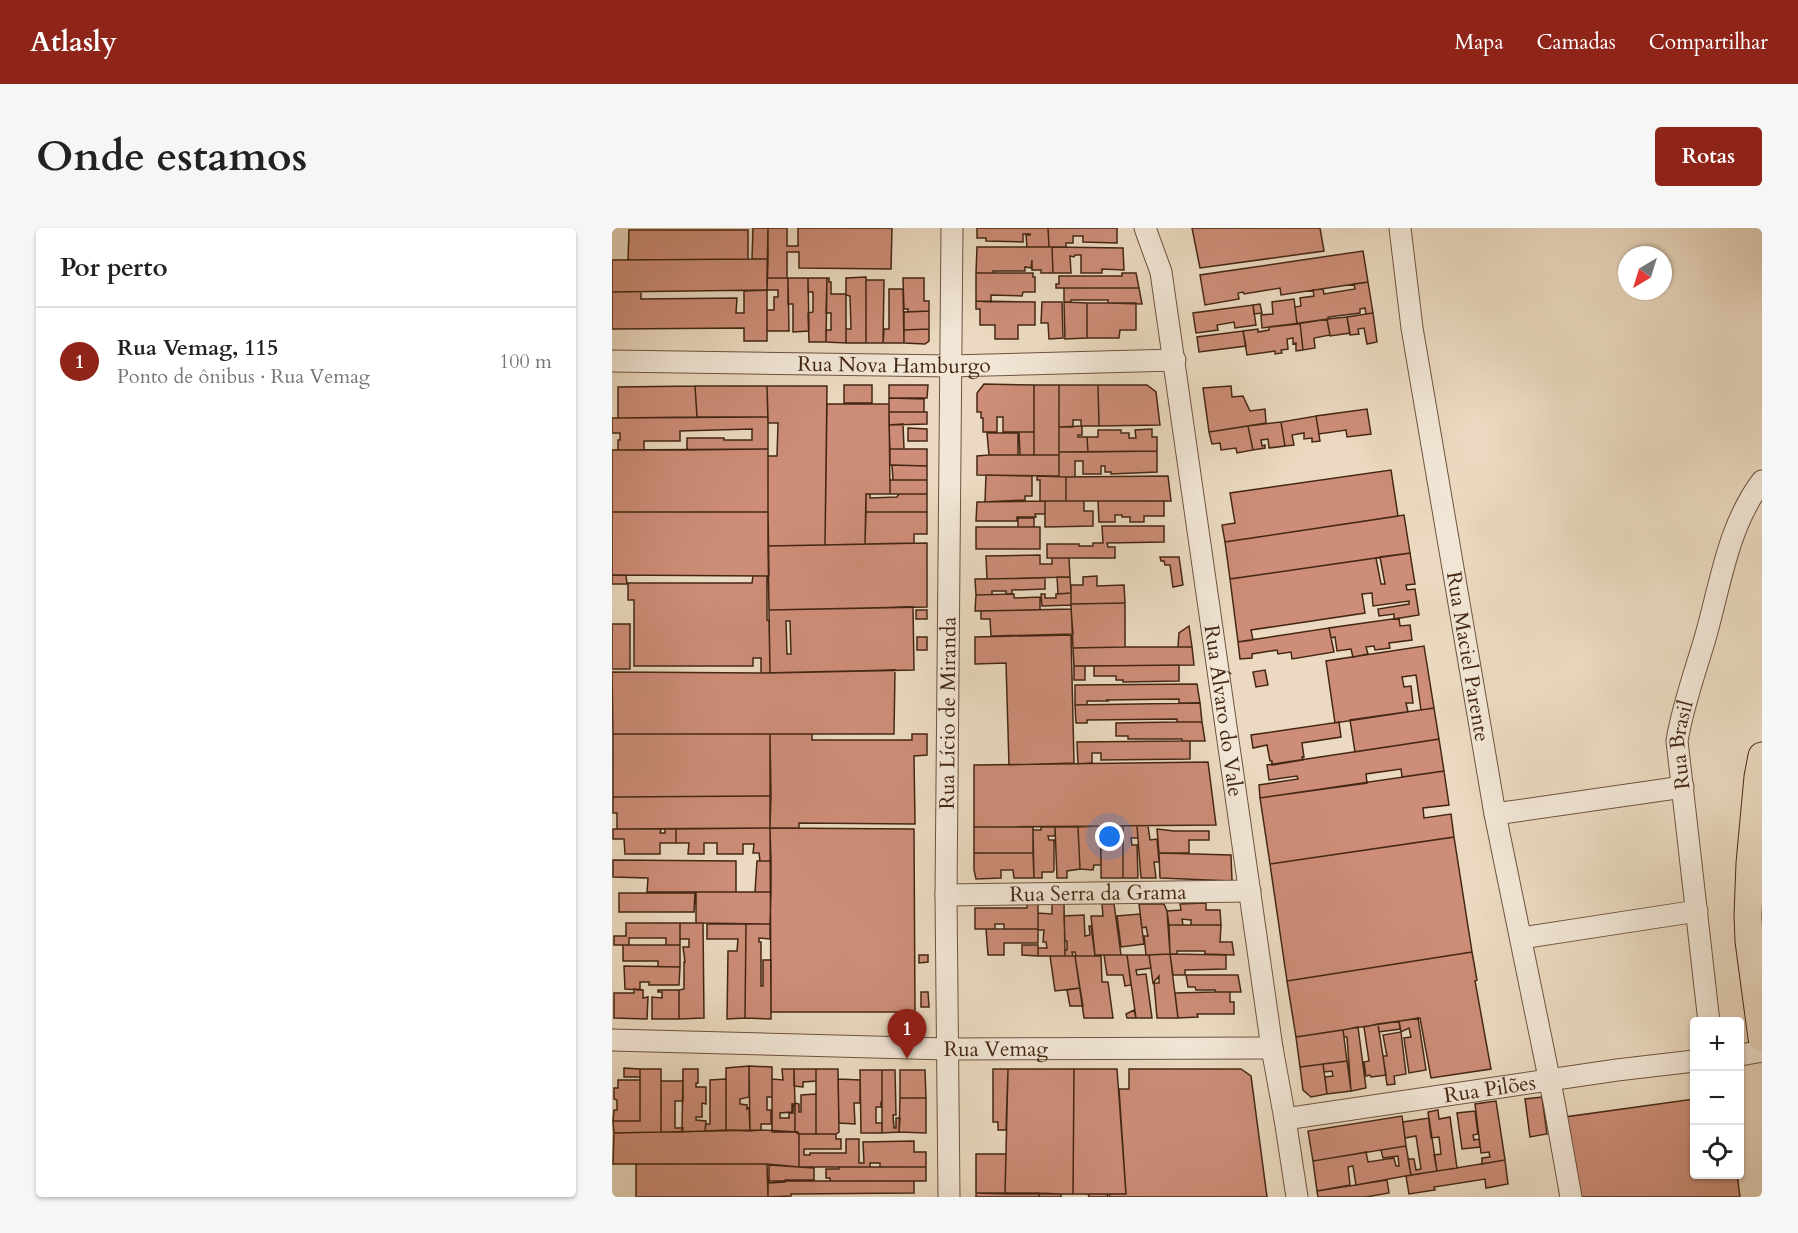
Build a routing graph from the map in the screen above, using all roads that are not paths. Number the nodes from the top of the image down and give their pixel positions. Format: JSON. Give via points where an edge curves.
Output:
{"nodes":[{"id":1,"x":952,"y":228,"type":"edge"},
{"id":2,"x":1145,"y":228,"type":"edge"},
{"id":3,"x":1400,"y":228,"type":"edge"},
{"id":4,"x":1175,"y":360,"type":"junction"},
{"id":5,"x":612,"y":361,"type":"edge"},
{"id":6,"x":951,"y":366,"type":"junction"},
{"id":7,"x":1762,"y":481,"type":"edge"},
{"id":8,"x":1762,"y":756,"type":"edge"},
{"id":9,"x":1683,"y":787,"type":"junction"},
{"id":10,"x":1495,"y":814,"type":"junction"},
{"id":11,"x":1250,"y":891,"type":"junction"},
{"id":12,"x":946,"y":895,"type":"junction"},
{"id":13,"x":1697,"y":912,"type":"junction"},
{"id":14,"x":1521,"y":938,"type":"junction"},
{"id":15,"x":1708,"y":1017,"type":"edge"},
{"id":16,"x":1762,"y":1038,"type":"edge"},
{"id":17,"x":612,"y":1040,"type":"edge"},
{"id":18,"x":1272,"y":1048,"type":"junction"},
{"id":19,"x":948,"y":1049,"type":"junction"},
{"id":20,"x":1762,"y":1051,"type":"edge"},
{"id":21,"x":1744,"y":1054,"type":"edge"},
{"id":22,"x":1690,"y":1062,"type":"edge"},
{"id":23,"x":1550,"y":1080,"type":"junction"},
{"id":24,"x":1286,"y":1119,"type":"junction"},
{"id":25,"x":949,"y":1197,"type":"edge"},
{"id":26,"x":1297,"y":1197,"type":"edge"},
{"id":27,"x":1571,"y":1197,"type":"edge"}],
"edges":[{"from":1,"to":6,"type":"street","name":"Rua Lício de Miranda"},
{"from":2,"to":4,"type":"street","name":"Rua Álvaro do Vale","via":[[1161,272]]},
{"from":3,"to":10,"type":"street","name":"Rua Maciel Parente","via":[[1412,328]]},
{"from":4,"to":6,"type":"street","name":"Rua Nova Hamburgo"},
{"from":4,"to":11,"type":"street","name":"Rua Álvaro do Vale"},
{"from":5,"to":6,"type":"street","name":"Rua Nova Hamburgo"},
{"from":6,"to":12,"type":"street","name":"Rua Lício de Miranda"},
{"from":7,"to":9,"type":"street","name":"Rua Brasil","via":[[1739,518],[1723,563],[1682,713],[1677,741]]},
{"from":8,"to":16,"type":"main road","via":[[1748,916]]},
{"from":9,"to":10,"type":"street"},
{"from":9,"to":13,"type":"street","name":"Rua Brasil"},
{"from":10,"to":14,"type":"street","name":"Rua Maciel Parente"},
{"from":11,"to":12,"type":"street","name":"Rua Serra da Grama"},
{"from":11,"to":18,"type":"street","name":"Rua Álvaro do Vale"},
{"from":12,"to":19,"type":"street","name":"Rua Lício de Miranda"},
{"from":13,"to":14,"type":"street"},
{"from":13,"to":15,"type":"street","name":"Rua Brasil"},
{"from":14,"to":23,"type":"street","name":"Rua Maciel Parente"},
{"from":17,"to":19,"type":"street","name":"Rua Vemag"},
{"from":18,"to":19,"type":"street","name":"Rua Vemag"},
{"from":18,"to":24,"type":"street","name":"Rua Álvaro do Vale"},
{"from":19,"to":25,"type":"street","name":"Rua Lício de Miranda"},
{"from":20,"to":21,"type":"street"},
{"from":22,"to":23,"type":"street","name":"Rua Pilões"},
{"from":23,"to":24,"type":"street","name":"Rua Pilões"},
{"from":23,"to":27,"type":"street","name":"Rua Maciel Parente"},
{"from":24,"to":26,"type":"street","name":"Rua Álvaro do Vale"}]}
